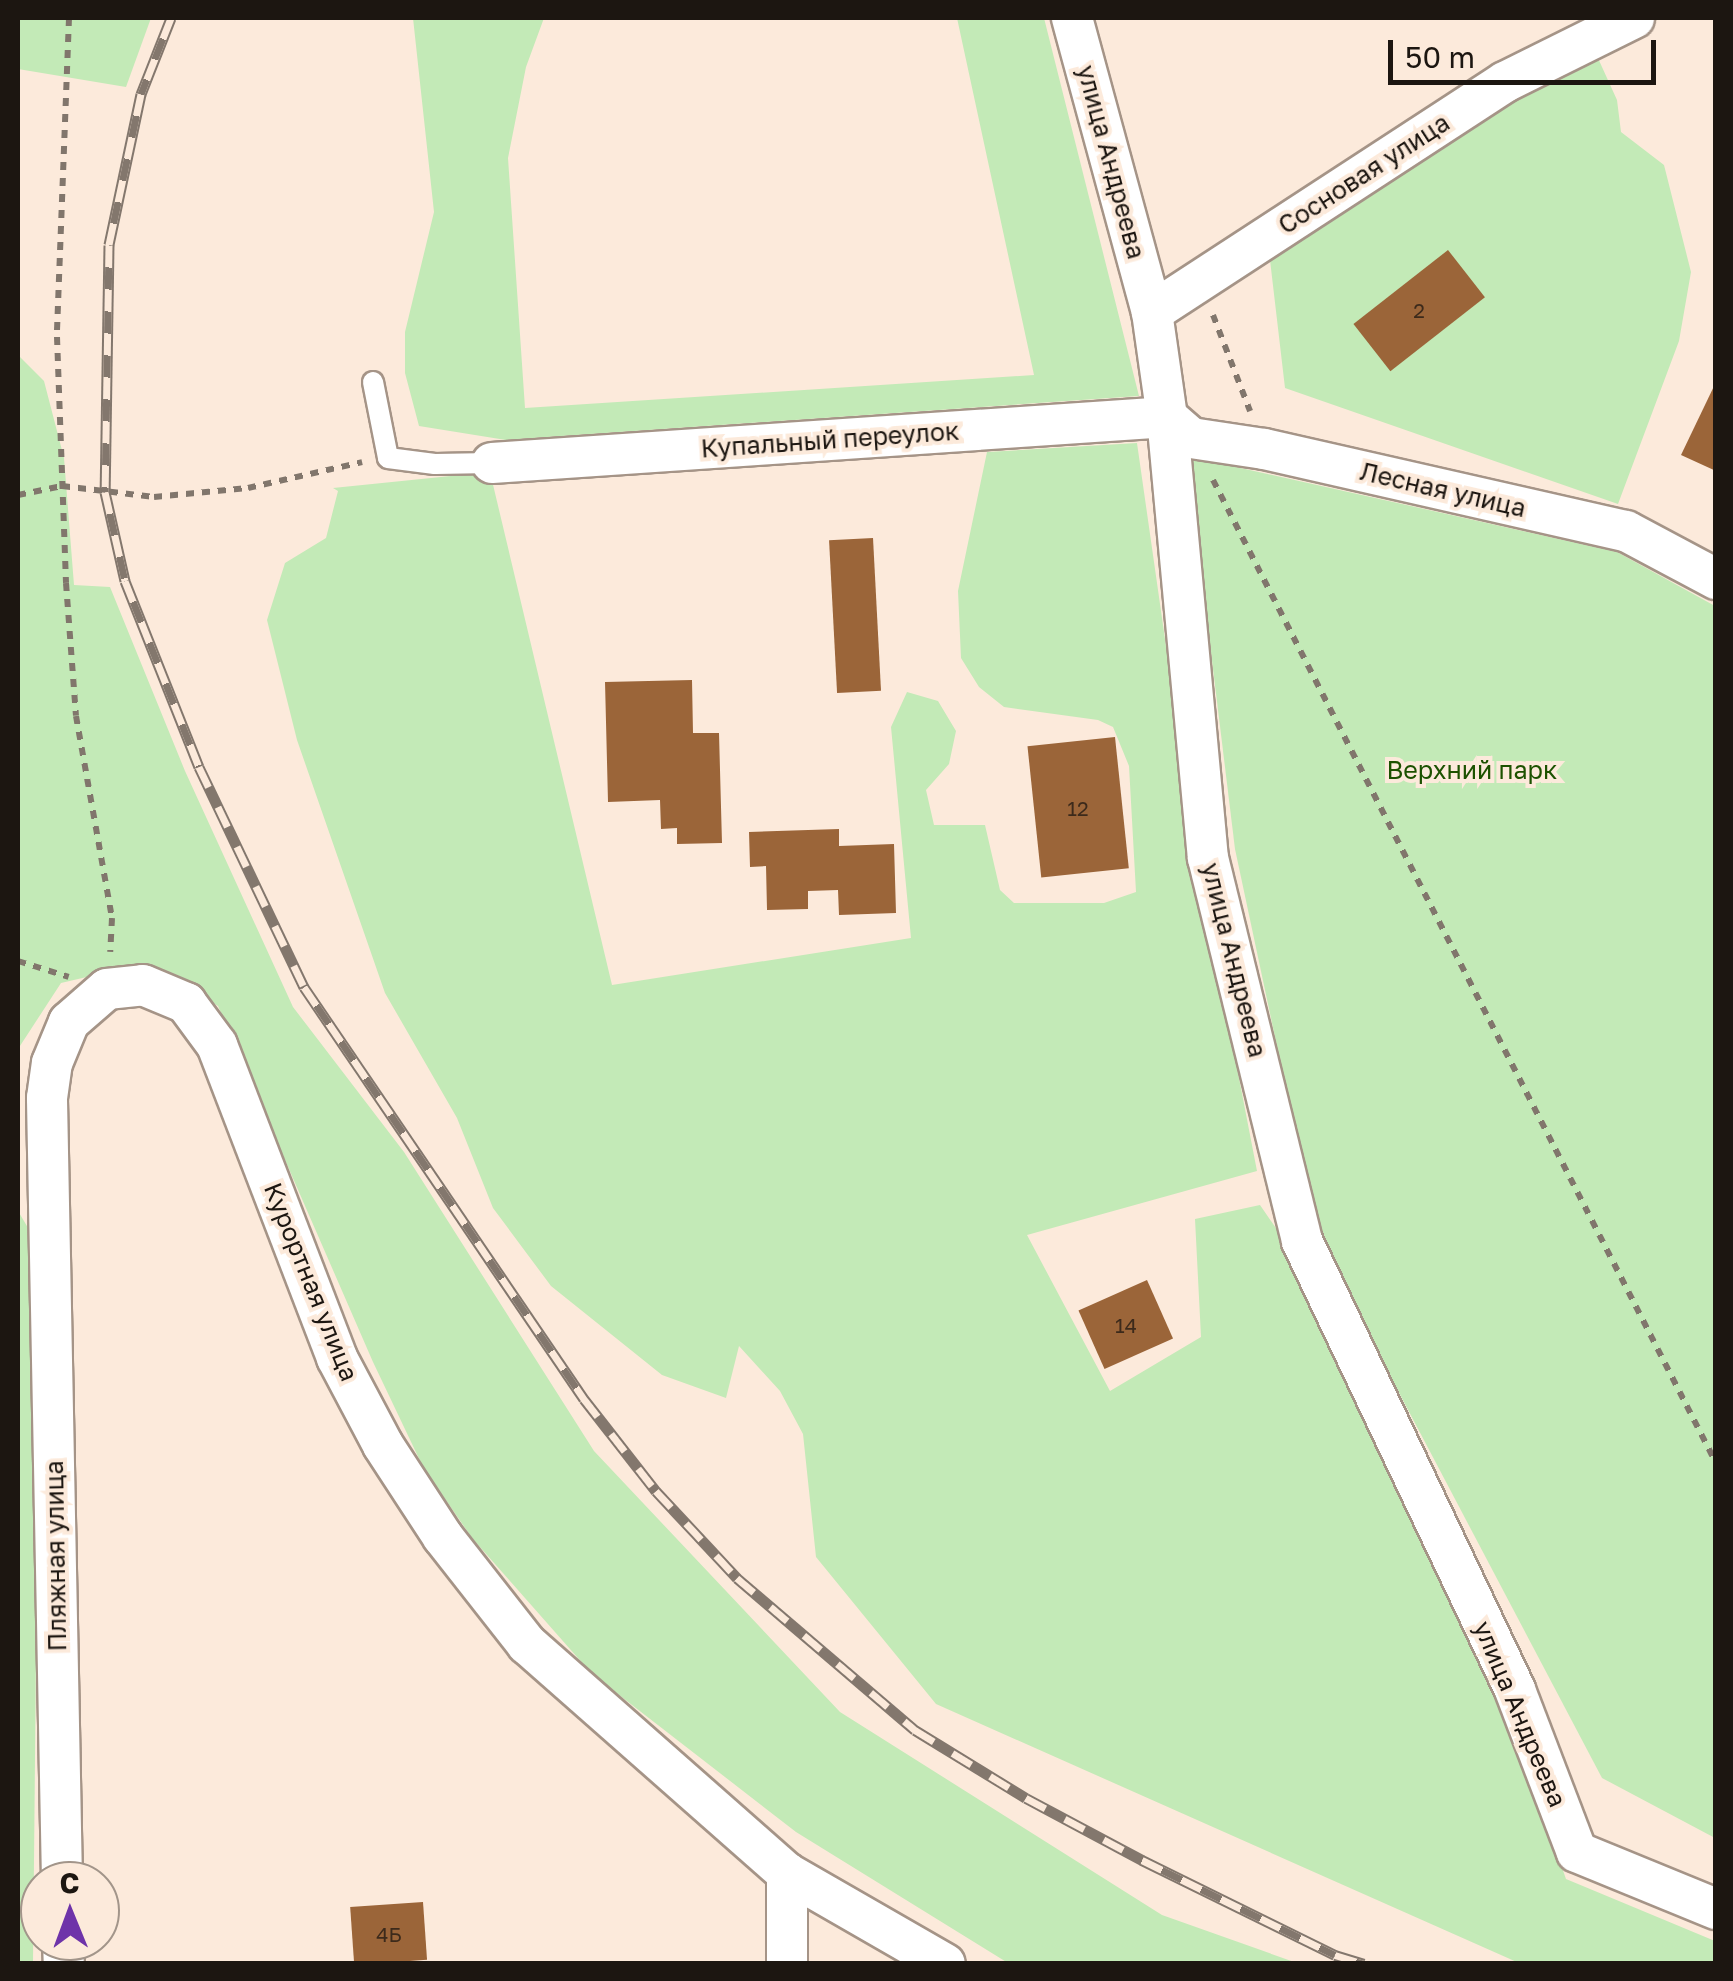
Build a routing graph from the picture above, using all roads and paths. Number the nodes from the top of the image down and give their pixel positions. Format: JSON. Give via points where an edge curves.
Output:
{"nodes":[{"id":1,"x":69,"y":18,"type":"edge"},
{"id":2,"x":1072,"y":18,"type":"edge"},
{"id":3,"x":1634,"y":18,"type":"edge"},
{"id":4,"x":1200,"y":281,"type":"junction"},
{"id":5,"x":1152,"y":312,"type":"junction"},
{"id":6,"x":373,"y":382,"type":"dead end"},
{"id":7,"x":1179,"y":428,"type":"junction"},
{"id":8,"x":1264,"y":449,"type":"junction"},
{"id":9,"x":388,"y":458,"type":"junction"},
{"id":10,"x":492,"y":463,"type":"joint"},
{"id":11,"x":62,"y":486,"type":"junction"},
{"id":12,"x":18,"y":495,"type":"edge"},
{"id":13,"x":1716,"y":579,"type":"edge"},
{"id":14,"x":107,"y":989,"type":"junction"},
{"id":15,"x":1716,"y":1462,"type":"edge"},
{"id":16,"x":62,"y":1861,"type":"edge"},
{"id":17,"x":788,"y":1873,"type":"junction"},
{"id":18,"x":1716,"y":1909,"type":"edge"},
{"id":19,"x":787,"y":1964,"type":"edge"},
{"id":20,"x":945,"y":1964,"type":"edge"}],
"edges":[{"from":1,"to":11,"type":"path","via":[[57,337]]},
{"from":2,"to":5,"type":"street","name":"улица Андреева"},
{"from":3,"to":4,"type":"street","name":"Сосновая улица","via":[[1505,82]]},
{"from":4,"to":5,"type":"street","name":"Сосновая улица"},
{"from":4,"to":8,"type":"path"},
{"from":5,"to":7,"type":"street","name":"улица Андреева"},
{"from":6,"to":9,"type":"lane"},
{"from":7,"to":8,"type":"street","name":"Лесная улица"},
{"from":7,"to":10,"type":"street","name":"Купальный переулок"},
{"from":7,"to":15,"type":"path"},
{"from":7,"to":18,"type":"street","name":"улица Андреева","via":[[1208,858],[1302,1240],[1515,1690],[1577,1852]]},
{"from":8,"to":13,"type":"street","name":"Лесная улица","via":[[1626,531]]},
{"from":9,"to":10,"type":"lane"},
{"from":9,"to":11,"type":"path","via":[[248,488],[154,498]]},
{"from":11,"to":12,"type":"path"},
{"from":11,"to":14,"type":"path","via":[[76,716],[112,918]]},
{"from":14,"to":16,"type":"street","name":"Пляжная улица","via":[[69,1022],[47,1098]]},
{"from":14,"to":17,"type":"street","name":"Курортная улица","via":[[143,986],[186,1003],[217,1045],[338,1358],[383,1445],[444,1537],[528,1644]]},
{"from":17,"to":19,"type":"street"},
{"from":17,"to":20,"type":"street","name":"Курортная улица"}]}
